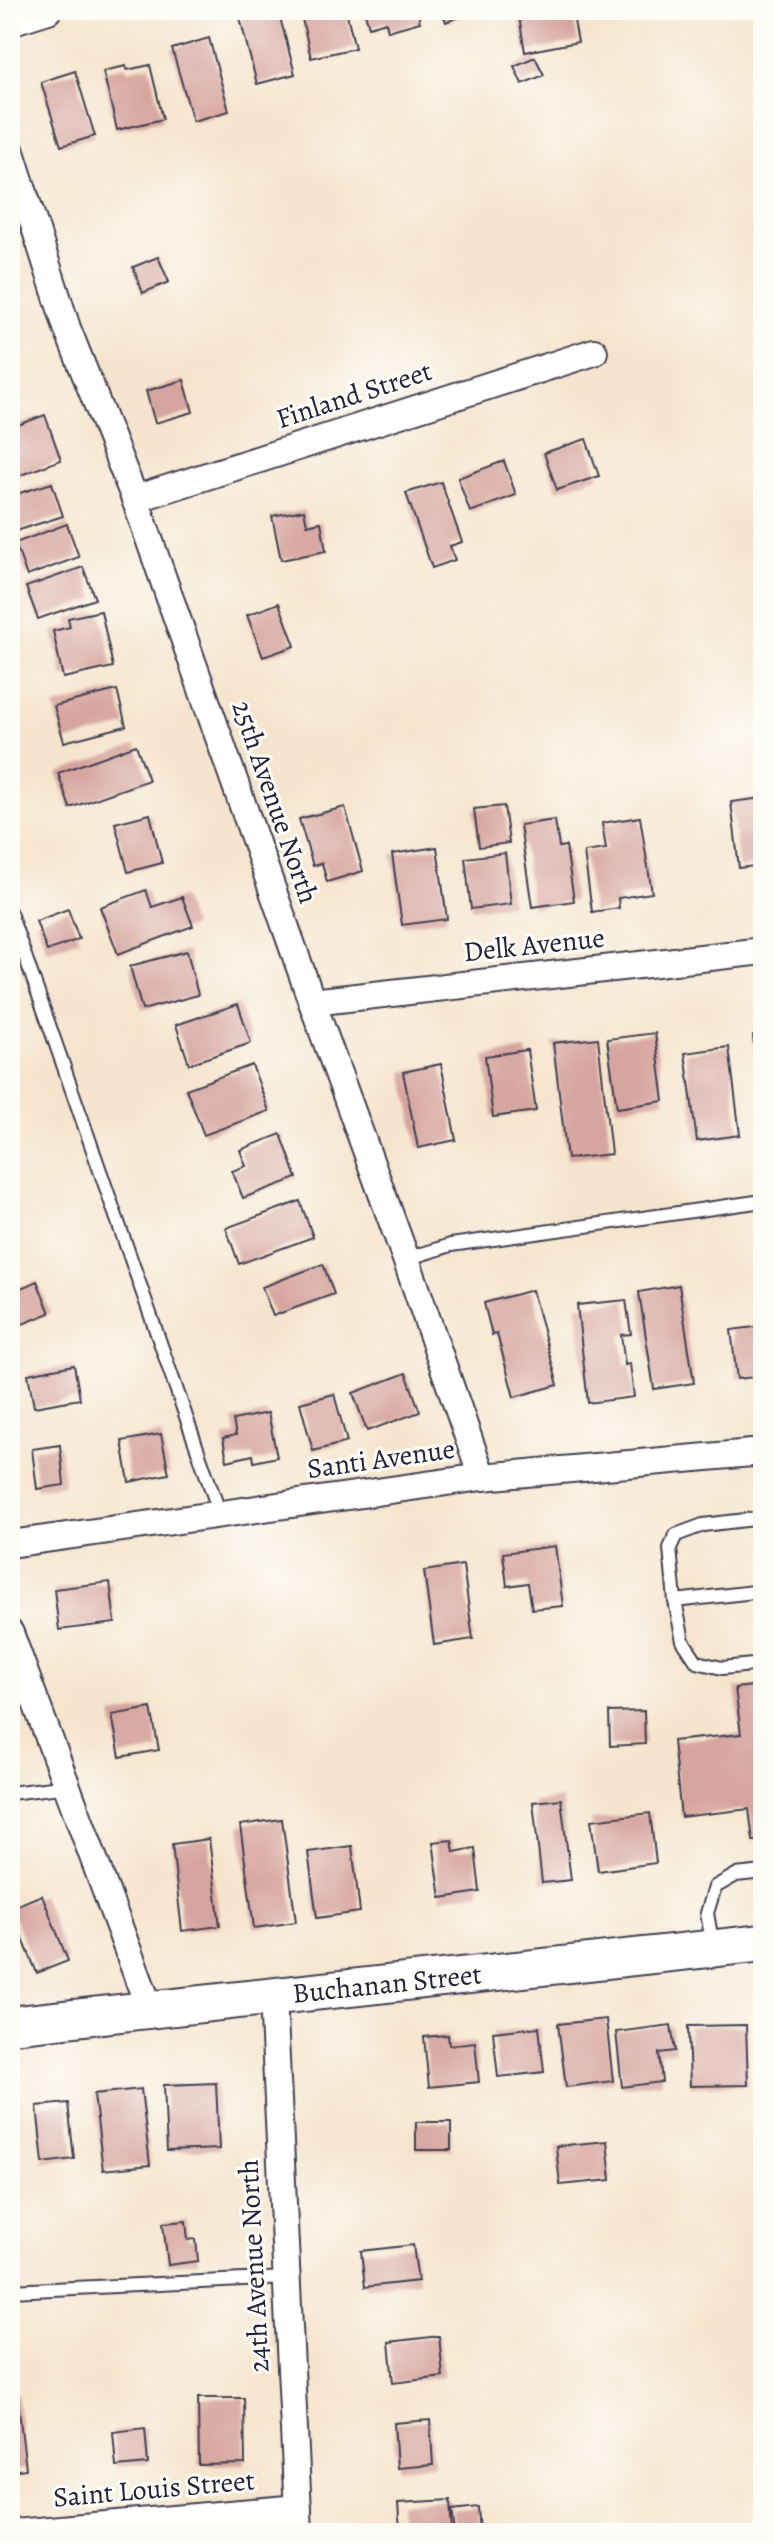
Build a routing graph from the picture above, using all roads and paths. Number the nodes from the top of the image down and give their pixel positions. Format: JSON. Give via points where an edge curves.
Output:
{"nodes":[{"id":1,"x":48,"y":10,"type":"edge"},
{"id":2,"x":10,"y":22,"type":"edge"},
{"id":3,"x":10,"y":149,"type":"edge"},
{"id":4,"x":594,"y":352,"type":"dead end"},
{"id":5,"x":135,"y":499,"type":"junction"},
{"id":6,"x":10,"y":913,"type":"edge"},
{"id":7,"x":763,"y":951,"type":"edge"},
{"id":8,"x":312,"y":1002,"type":"junction"},
{"id":9,"x":763,"y":1201,"type":"edge"},
{"id":10,"x":406,"y":1259,"type":"junction"},
{"id":11,"x":763,"y":1452,"type":"edge"},
{"id":12,"x":482,"y":1477,"type":"junction"},
{"id":13,"x":220,"y":1514,"type":"junction"},
{"id":14,"x":763,"y":1518,"type":"edge"},
{"id":15,"x":10,"y":1544,"type":"edge"},
{"id":16,"x":763,"y":1591,"type":"edge"},
{"id":17,"x":675,"y":1601,"type":"junction"},
{"id":18,"x":10,"y":1633,"type":"edge"},
{"id":19,"x":763,"y":1664,"type":"edge"},
{"id":20,"x":68,"y":1786,"type":"junction"},
{"id":21,"x":10,"y":1793,"type":"edge"},
{"id":22,"x":763,"y":1872,"type":"edge"},
{"id":23,"x":763,"y":1943,"type":"edge"},
{"id":24,"x":714,"y":1948,"type":"junction"},
{"id":25,"x":273,"y":1997,"type":"junction"},
{"id":26,"x":150,"y":2010,"type":"junction"},
{"id":27,"x":10,"y":2025,"type":"edge"},
{"id":28,"x":287,"y":2278,"type":"junction"},
{"id":29,"x":10,"y":2291,"type":"edge"},
{"id":30,"x":298,"y":2520,"type":"edge"},
{"id":31,"x":15,"y":2533,"type":"edge"}],
"edges":[{"from":1,"to":2,"type":"street"},
{"from":3,"to":5,"type":"street","name":"25th Avenue North","via":[[67,328]]},
{"from":4,"to":5,"type":"street","name":"Finland Street"},
{"from":5,"to":8,"type":"street","name":"25th Avenue North"},
{"from":6,"to":13,"type":"lane"},
{"from":7,"to":8,"type":"street","name":"Delk Avenue"},
{"from":8,"to":10,"type":"street","name":"25th Avenue North"},
{"from":9,"to":10,"type":"lane","via":[[451,1245]]},
{"from":10,"to":12,"type":"street","name":"25th Avenue North"},
{"from":11,"to":12,"type":"street","name":"Santi Avenue"},
{"from":12,"to":13,"type":"street","name":"Santi Avenue"},
{"from":13,"to":15,"type":"street","name":"Santi Avenue"},
{"from":14,"to":17,"type":"lane","via":[[703,1525],[676,1535],[670,1548]]},
{"from":16,"to":17,"type":"lane"},
{"from":17,"to":19,"type":"lane","via":[[683,1641],[697,1662],[722,1668]]},
{"from":18,"to":20,"type":"street"},
{"from":20,"to":21,"type":"lane"},
{"from":20,"to":26,"type":"street"},
{"from":22,"to":24,"type":"lane","via":[[736,1875],[715,1887],[707,1913]]},
{"from":23,"to":24,"type":"street","name":"Buchanan Street"},
{"from":24,"to":25,"type":"street","name":"Buchanan Street"},
{"from":25,"to":26,"type":"street","name":"Buchanan Street"},
{"from":25,"to":28,"type":"street","name":"24th Avenue North"},
{"from":26,"to":27,"type":"street","name":"Buchanan Street"},
{"from":28,"to":29,"type":"lane"},
{"from":28,"to":30,"type":"street","name":"24th Avenue North"},
{"from":30,"to":31,"type":"street","name":"Saint Louis Street"}]}
